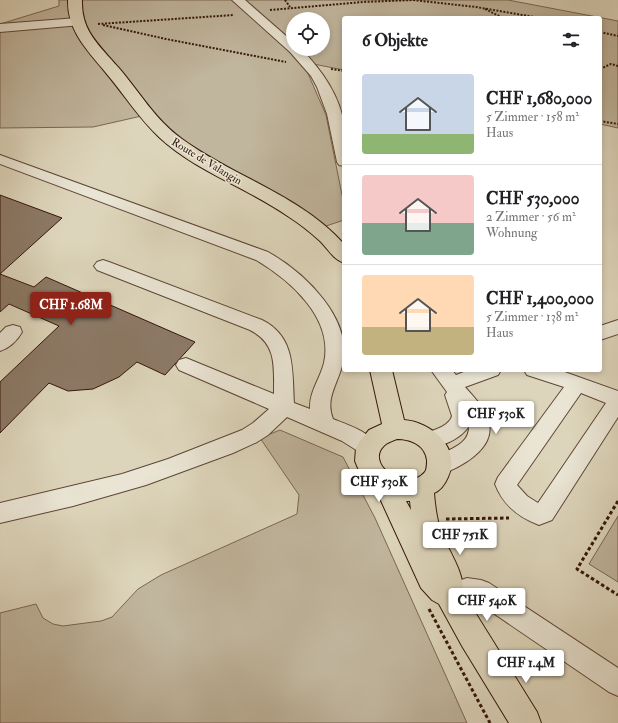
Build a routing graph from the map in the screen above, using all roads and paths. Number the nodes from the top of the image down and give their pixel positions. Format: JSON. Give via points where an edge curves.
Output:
{"nodes":[{"id":1,"x":75,"y":0,"type":"edge"},
{"id":2,"x":238,"y":0,"type":"edge"},
{"id":3,"x":285,"y":0,"type":"edge"},
{"id":4,"x":290,"y":7,"type":"junction"},
{"id":5,"x":483,"y":8,"type":"junction"},
{"id":6,"x":253,"y":13,"type":"junction"},
{"id":7,"x":499,"y":16,"type":"edge"},
{"id":8,"x":529,"y":16,"type":"edge"},
{"id":9,"x":77,"y":22,"type":"junction"},
{"id":10,"x":98,"y":24,"type":"junction"},
{"id":11,"x":0,"y":28,"type":"edge"},
{"id":12,"x":602,"y":32,"type":"edge"},
{"id":13,"x":618,"y":36,"type":"edge"},
{"id":14,"x":286,"y":43,"type":"edge"},
{"id":15,"x":300,"y":56,"type":"edge"},
{"id":16,"x":602,"y":66,"type":"edge"},
{"id":17,"x":618,"y":66,"type":"edge"},
{"id":18,"x":605,"y":67,"type":"junction"},
{"id":19,"x":312,"y":68,"type":"junction"},
{"id":20,"x":602,"y":68,"type":"edge"},
{"id":21,"x":602,"y":121,"type":"edge"},
{"id":22,"x":618,"y":124,"type":"edge"},
{"id":23,"x":342,"y":152,"type":"edge"},
{"id":24,"x":0,"y":159,"type":"edge"},
{"id":25,"x":342,"y":254,"type":"edge"},
{"id":26,"x":103,"y":266,"type":"dead end"},
{"id":27,"x":618,"y":326,"type":"edge"},
{"id":28,"x":602,"y":332,"type":"edge"},
{"id":29,"x":186,"y":365,"type":"dead end"},
{"id":30,"x":381,"y":372,"type":"edge"},
{"id":31,"x":478,"y":372,"type":"edge"},
{"id":32,"x":540,"y":372,"type":"edge"},
{"id":33,"x":446,"y":377,"type":"edge"},
{"id":34,"x":577,"y":384,"type":"junction"},
{"id":35,"x":618,"y":400,"type":"edge"},
{"id":36,"x":284,"y":408,"type":"junction"},
{"id":37,"x":325,"y":425,"type":"junction"},
{"id":38,"x":395,"y":429,"type":"junction"},
{"id":39,"x":430,"y":440,"type":"junction"},
{"id":40,"x":368,"y":446,"type":"junction"},
{"id":41,"x":440,"y":466,"type":"junction"},
{"id":42,"x":386,"y":486,"type":"junction"},
{"id":43,"x":421,"y":488,"type":"junction"},
{"id":44,"x":618,"y":501,"type":"edge"},
{"id":45,"x":525,"y":508,"type":"junction"},
{"id":46,"x":0,"y":513,"type":"edge"},
{"id":47,"x":440,"y":519,"type":"dead end"},
{"id":48,"x":449,"y":595,"type":"junction"},
{"id":49,"x":618,"y":595,"type":"edge"},
{"id":50,"x":618,"y":683,"type":"edge"},
{"id":51,"x":526,"y":723,"type":"edge"}],
"edges":[{"from":1,"to":9,"type":"main road","name":"Route de Valangin"},
{"from":2,"to":6,"type":"street"},
{"from":3,"to":4,"type":"path"},
{"from":4,"to":5,"type":"path","via":[[412,0]]},
{"from":4,"to":6,"type":"path"},
{"from":5,"to":7,"type":"path"},
{"from":5,"to":8,"type":"path"},
{"from":6,"to":10,"type":"path"},
{"from":6,"to":14,"type":"street"},
{"from":9,"to":10,"type":"path"},
{"from":9,"to":11,"type":"street"},
{"from":9,"to":25,"type":"main road","name":"Route de Valangin","via":[[93,48],[146,115],[166,135],[197,157],[297,214],[322,233]]},
{"from":10,"to":19,"type":"path"},
{"from":12,"to":13,"type":"path"},
{"from":15,"to":19,"type":"street"},
{"from":16,"to":18,"type":"path"},
{"from":17,"to":18,"type":"path","via":[[611,64]]},
{"from":18,"to":20,"type":"path"},
{"from":19,"to":23,"type":"street","via":[[332,103]]},
{"from":21,"to":22,"type":"path"},
{"from":24,"to":37,"type":"street","via":[[262,256],[282,268],[311,296],[324,314],[335,341],[334,362],[321,394],[320,411]]},
{"from":26,"to":36,"type":"street","via":[[266,331],[277,344],[280,355]]},
{"from":27,"to":28,"type":"street"},
{"from":29,"to":36,"type":"street"},
{"from":30,"to":38,"type":"main road"},
{"from":31,"to":33,"type":"street"},
{"from":32,"to":34,"type":"street"},
{"from":33,"to":39,"type":"street","via":[[463,415],[462,421],[448,433]]},
{"from":33,"to":41,"type":"street","via":[[474,412],[480,430],[476,444],[458,458]]},
{"from":34,"to":35,"type":"street"},
{"from":34,"to":45,"type":"street","via":[[508,481],[507,488]]},
{"from":35,"to":45,"type":"street","via":[[544,513],[539,515]]},
{"from":36,"to":37,"type":"street"},
{"from":36,"to":46,"type":"street","via":[[256,432],[209,453],[99,490]]},
{"from":37,"to":40,"type":"street"},
{"from":38,"to":39,"type":"main road","via":[[413,431]]},
{"from":38,"to":40,"type":"main road","via":[[374,438]]},
{"from":39,"to":41,"type":"main road","via":[[438,452]]},
{"from":40,"to":42,"type":"main road","via":[[366,455],[371,473]]},
{"from":41,"to":43,"type":"main road","via":[[430,483]]},
{"from":42,"to":43,"type":"main road","via":[[410,491]]},
{"from":42,"to":48,"type":"main road","via":[[431,579]]},
{"from":43,"to":48,"type":"main road","via":[[429,533],[450,582]]},
{"from":44,"to":49,"type":"path","via":[[577,569]]},
{"from":45,"to":47,"type":"path","via":[[521,514],[513,518]]},
{"from":48,"to":50,"type":"street","via":[[467,589],[481,591]]},
{"from":48,"to":51,"type":"main road"}]}
